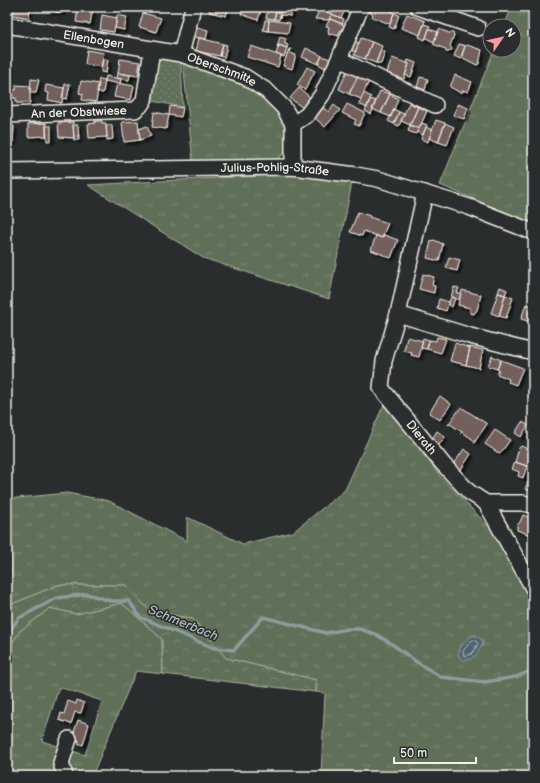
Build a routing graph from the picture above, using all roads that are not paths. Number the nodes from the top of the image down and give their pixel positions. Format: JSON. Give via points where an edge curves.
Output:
{"nodes":[{"id":1,"x":193,"y":7,"type":"edge"},
{"id":2,"x":361,"y":7,"type":"edge"},
{"id":3,"x":418,"y":7,"type":"edge"},
{"id":4,"x":7,"y":25,"type":"edge"},
{"id":5,"x":478,"y":28,"type":"dead end"},
{"id":6,"x":152,"y":50,"type":"junction"},
{"id":7,"x":181,"y":54,"type":"junction"},
{"id":8,"x":339,"y":59,"type":"junction"},
{"id":9,"x":435,"y":105,"type":"dead end"},
{"id":10,"x":7,"y":115,"type":"edge"},
{"id":11,"x":293,"y":124,"type":"junction"},
{"id":12,"x":293,"y":167,"type":"junction"},
{"id":13,"x":7,"y":171,"type":"edge"},
{"id":14,"x":426,"y":193,"type":"junction"},
{"id":15,"x":533,"y":232,"type":"edge"},
{"id":16,"x":398,"y":314,"type":"junction"},
{"id":17,"x":533,"y":352,"type":"edge"},
{"id":18,"x":486,"y":503,"type":"junction"},
{"id":19,"x":533,"y":505,"type":"edge"},
{"id":20,"x":533,"y":588,"type":"edge"},
{"id":21,"x":68,"y":739,"type":"dead end"},
{"id":22,"x":65,"y":776,"type":"edge"}],
"edges":[{"from":1,"to":7,"type":"street","name":"Oberschmitte"},
{"from":2,"to":8,"type":"street"},
{"from":3,"to":5,"type":"street"},
{"from":4,"to":6,"type":"street","name":"Ellenbogen"},
{"from":6,"to":7,"type":"street","name":"Ellenbogen"},
{"from":6,"to":10,"type":"street","name":"An der Obstwiese","via":[[144,100],[135,110]]},
{"from":7,"to":11,"type":"street","name":"Oberschmitte","via":[[245,76],[267,90],[284,108]]},
{"from":8,"to":9,"type":"street"},
{"from":8,"to":11,"type":"street","via":[[322,95],[308,115]]},
{"from":11,"to":12,"type":"street"},
{"from":12,"to":13,"type":"street","name":"Julius-Pohlig-Straße"},
{"from":12,"to":14,"type":"street","name":"Julius-Pohlig-Straße","via":[[378,179]]},
{"from":14,"to":15,"type":"street","name":"Julius-Pohlig-Straße"},
{"from":14,"to":16,"type":"street","name":"Dierath"},
{"from":16,"to":17,"type":"street"},
{"from":16,"to":18,"type":"street","name":"Dierath","via":[[384,361],[381,388],[469,492]]},
{"from":18,"to":19,"type":"street"},
{"from":18,"to":20,"type":"street"},
{"from":21,"to":22,"type":"street","via":[[61,763]]}]}
